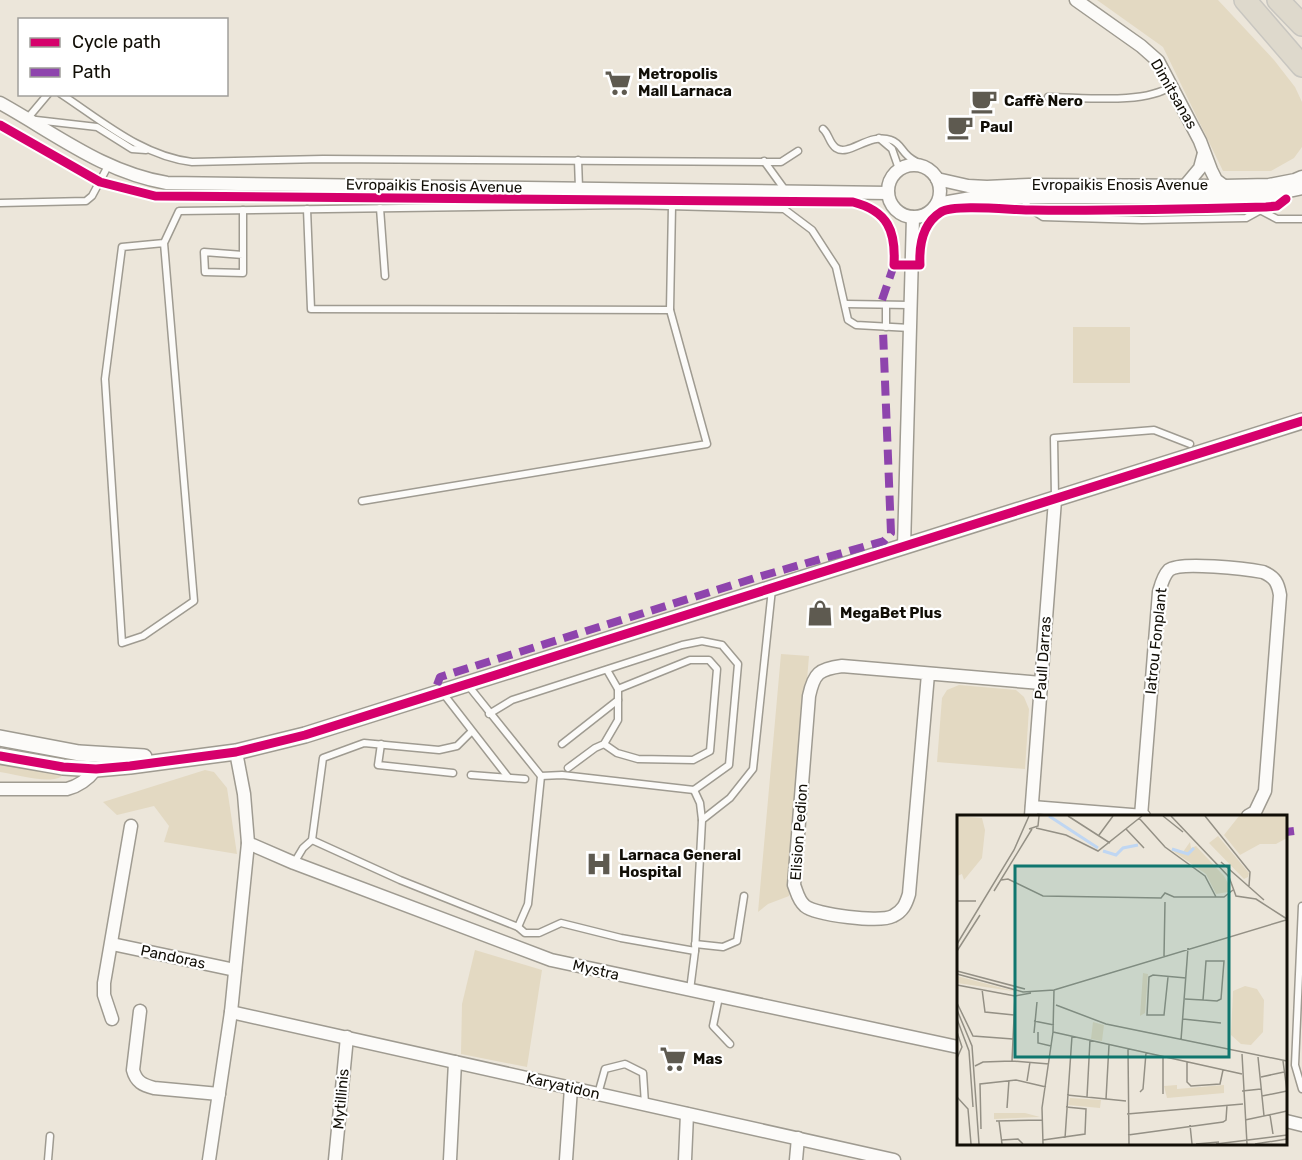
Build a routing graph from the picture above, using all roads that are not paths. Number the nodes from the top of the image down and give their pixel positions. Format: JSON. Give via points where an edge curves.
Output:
{"nodes":[{"id":1,"x":1076,"y":0,"type":"edge"},
{"id":2,"x":1245,"y":0,"type":"edge"},
{"id":3,"x":1278,"y":0,"type":"edge"},
{"id":4,"x":1302,"y":25,"type":"edge"},
{"id":5,"x":1302,"y":66,"type":"edge"},
{"id":6,"x":1172,"y":86,"type":"junction"},
{"id":7,"x":46,"y":96,"type":"edge"},
{"id":8,"x":64,"y":96,"type":"edge"},
{"id":9,"x":1048,"y":97,"type":"dead end"},
{"id":10,"x":0,"y":103,"type":"edge"},
{"id":11,"x":27,"y":119,"type":"junction"},
{"id":12,"x":823,"y":129,"type":"dead end"},
{"id":13,"x":878,"y":138,"type":"junction"},
{"id":14,"x":147,"y":150,"type":"junction"},
{"id":15,"x":798,"y":151,"type":"dead end"},
{"id":16,"x":1204,"y":153,"type":"junction"},
{"id":17,"x":578,"y":160,"type":"junction"},
{"id":18,"x":764,"y":161,"type":"junction"},
{"id":19,"x":108,"y":166,"type":"junction"},
{"id":20,"x":924,"y":166,"type":"junction"},
{"id":21,"x":899,"y":169,"type":"junction"},
{"id":22,"x":1302,"y":177,"type":"edge"},
{"id":23,"x":937,"y":178,"type":"junction"},
{"id":24,"x":1185,"y":186,"type":"junction"},
{"id":25,"x":1224,"y":186,"type":"junction"},
{"id":26,"x":579,"y":188,"type":"junction"},
{"id":27,"x":1302,"y":188,"type":"edge"},
{"id":28,"x":785,"y":190,"type":"junction"},
{"id":29,"x":888,"y":193,"type":"junction"},
{"id":30,"x":1276,"y":194,"type":"junction"},
{"id":31,"x":1022,"y":197,"type":"junction"},
{"id":32,"x":0,"y":203,"type":"edge"},
{"id":33,"x":937,"y":204,"type":"junction"},
{"id":34,"x":672,"y":206,"type":"junction"},
{"id":35,"x":380,"y":208,"type":"junction"},
{"id":36,"x":307,"y":209,"type":"junction"},
{"id":37,"x":243,"y":210,"type":"junction"},
{"id":38,"x":1260,"y":210,"type":"junction"},
{"id":39,"x":913,"y":217,"type":"junction"},
{"id":40,"x":1302,"y":219,"type":"edge"},
{"id":41,"x":164,"y":243,"type":"junction"},
{"id":42,"x":243,"y":255,"type":"junction"},
{"id":43,"x":385,"y":276,"type":"dead end"},
{"id":44,"x":846,"y":304,"type":"junction"},
{"id":45,"x":886,"y":305,"type":"junction"},
{"id":46,"x":910,"y":305,"type":"junction"},
{"id":47,"x":670,"y":310,"type":"junction"},
{"id":48,"x":886,"y":327,"type":"junction"},
{"id":49,"x":910,"y":328,"type":"junction"},
{"id":50,"x":1302,"y":421,"type":"edge"},
{"id":51,"x":1190,"y":444,"type":"dead end"},
{"id":52,"x":1055,"y":500,"type":"junction"},
{"id":53,"x":362,"y":501,"type":"dead end"},
{"id":54,"x":904,"y":547,"type":"junction"},
{"id":55,"x":772,"y":589,"type":"junction"},
{"id":56,"x":607,"y":670,"type":"junction"},
{"id":57,"x":928,"y":674,"type":"junction"},
{"id":58,"x":1041,"y":683,"type":"junction"},
{"id":59,"x":466,"y":684,"type":"junction"},
{"id":60,"x":618,"y":689,"type":"junction"},
{"id":61,"x":441,"y":692,"type":"junction"},
{"id":62,"x":618,"y":700,"type":"junction"},
{"id":63,"x":489,"y":714,"type":"junction"},
{"id":64,"x":471,"y":732,"type":"junction"},
{"id":65,"x":0,"y":738,"type":"edge"},
{"id":66,"x":381,"y":744,"type":"junction"},
{"id":67,"x":562,"y":744,"type":"dead end"},
{"id":68,"x":604,"y":744,"type":"junction"},
{"id":69,"x":236,"y":753,"type":"junction"},
{"id":70,"x":0,"y":756,"type":"edge"},
{"id":71,"x":174,"y":760,"type":"junction"},
{"id":72,"x":72,"y":767,"type":"junction"},
{"id":73,"x":568,"y":768,"type":"dead end"},
{"id":74,"x":96,"y":769,"type":"junction"},
{"id":75,"x":453,"y":773,"type":"dead end"},
{"id":76,"x":471,"y":775,"type":"dead end"},
{"id":77,"x":541,"y":776,"type":"junction"},
{"id":78,"x":508,"y":777,"type":"junction"},
{"id":79,"x":525,"y":779,"type":"dead end"},
{"id":80,"x":0,"y":789,"type":"edge"},
{"id":81,"x":67,"y":789,"type":"junction"},
{"id":82,"x":694,"y":790,"type":"junction"},
{"id":83,"x":0,"y":796,"type":"edge"},
{"id":84,"x":1031,"y":812,"type":"edge"},
{"id":85,"x":1114,"y":815,"type":"edge"},
{"id":86,"x":1142,"y":815,"type":"edge"},
{"id":87,"x":1249,"y":815,"type":"edge"},
{"id":88,"x":702,"y":820,"type":"junction"},
{"id":89,"x":131,"y":826,"type":"dead end"},
{"id":90,"x":312,"y":840,"type":"junction"},
{"id":91,"x":248,"y":843,"type":"junction"},
{"id":92,"x":294,"y":863,"type":"junction"},
{"id":93,"x":744,"y":896,"type":"dead end"},
{"id":94,"x":1302,"y":906,"type":"edge"},
{"id":95,"x":518,"y":927,"type":"junction"},
{"id":96,"x":112,"y":944,"type":"junction"},
{"id":97,"x":695,"y":947,"type":"junction"},
{"id":98,"x":235,"y":970,"type":"junction"},
{"id":99,"x":690,"y":991,"type":"junction"},
{"id":100,"x":719,"y":997,"type":"junction"},
{"id":101,"x":140,"y":1011,"type":"dead end"},
{"id":102,"x":231,"y":1012,"type":"junction"},
{"id":103,"x":112,"y":1019,"type":"dead end"},
{"id":104,"x":347,"y":1037,"type":"junction"},
{"id":105,"x":730,"y":1044,"type":"dead end"},
{"id":106,"x":957,"y":1047,"type":"edge"},
{"id":107,"x":454,"y":1062,"type":"junction"},
{"id":108,"x":571,"y":1088,"type":"junction"},
{"id":109,"x":1302,"y":1089,"type":"edge"},
{"id":110,"x":219,"y":1094,"type":"junction"},
{"id":111,"x":598,"y":1094,"type":"junction"},
{"id":112,"x":645,"y":1104,"type":"junction"},
{"id":113,"x":687,"y":1114,"type":"junction"},
{"id":114,"x":1287,"y":1121,"type":"edge"},
{"id":115,"x":1302,"y":1125,"type":"edge"},
{"id":116,"x":50,"y":1136,"type":"dead end"},
{"id":117,"x":798,"y":1138,"type":"junction"},
{"id":118,"x":48,"y":1160,"type":"edge"},
{"id":119,"x":209,"y":1160,"type":"edge"},
{"id":120,"x":335,"y":1160,"type":"edge"},
{"id":121,"x":450,"y":1160,"type":"edge"},
{"id":122,"x":566,"y":1160,"type":"edge"},
{"id":123,"x":685,"y":1160,"type":"edge"},
{"id":124,"x":796,"y":1160,"type":"edge"},
{"id":125,"x":894,"y":1160,"type":"edge"}],
"edges":[{"from":1,"to":6,"type":"street","name":"Dimitsanas","via":[[1158,61]]},
{"from":2,"to":5,"type":"highway"},
{"from":3,"to":4,"type":"highway"},
{"from":6,"to":9,"type":"lane","via":[[1143,97]]},
{"from":6,"to":16,"type":"street","name":"Dimitsanas"},
{"from":7,"to":11,"type":"lane"},
{"from":8,"to":14,"type":"lane"},
{"from":10,"to":11,"type":"street","name":"Evropaikis Enosis Avenue"},
{"from":11,"to":14,"type":"lane","via":[[97,127],[132,149]]},
{"from":11,"to":19,"type":"street","name":"Evropaikis Enosis Avenue"},
{"from":12,"to":13,"type":"lane","via":[[839,150],[850,150]]},
{"from":13,"to":20,"type":"lane","via":[[896,141],[907,156]]},
{"from":13,"to":21,"type":"lane","via":[[892,149]]},
{"from":14,"to":17,"type":"lane","via":[[172,160],[192,162]]},
{"from":15,"to":18,"type":"lane","via":[[781,162]]},
{"from":16,"to":24,"type":"street","via":[[1200,168]]},
{"from":16,"to":25,"type":"street","name":"Dimitsanas","via":[[1216,180]]},
{"from":17,"to":18,"type":"lane"},
{"from":17,"to":26,"type":"lane"},
{"from":18,"to":28,"type":"lane"},
{"from":19,"to":26,"type":"street","name":"Evropaikis Enosis Avenue","via":[[167,183]]},
{"from":19,"to":32,"type":"lane","via":[[86,201]]},
{"from":20,"to":21,"type":"street","via":[[915,164]]},
{"from":20,"to":23,"type":"street","name":"Evropaikis Enosis Avenue"},
{"from":21,"to":29,"type":"street","via":[[889,182]]},
{"from":22,"to":25,"type":"street","name":"Evropaikis Enosis Avenue","via":[[1269,185]]},
{"from":23,"to":24,"type":"street","name":"Evropaikis Enosis Avenue","via":[[987,187]]},
{"from":23,"to":33,"type":"street"},
{"from":24,"to":25,"type":"street","name":"Evropaikis Enosis Avenue"},
{"from":26,"to":28,"type":"street","name":"Evropaikis Enosis Avenue"},
{"from":27,"to":30,"type":"street","name":"Evropaikis Enosis Avenue"},
{"from":28,"to":29,"type":"street","name":"Evropaikis Enosis Avenue"},
{"from":29,"to":39,"type":"street","via":[[898,212]]},
{"from":30,"to":31,"type":"street","name":"Evropaikis Enosis Avenue"},
{"from":30,"to":38,"type":"lane"},
{"from":31,"to":33,"type":"street","name":"Evropaikis Enosis Avenue","via":[[977,197]]},
{"from":31,"to":38,"type":"lane","via":[[1029,208],[1043,217],[1246,218]]},
{"from":33,"to":39,"type":"street","name":"Evropaikis Enosis Avenue","via":[[931,212]]},
{"from":34,"to":35,"type":"lane"},
{"from":34,"to":44,"type":"lane","via":[[784,209],[812,230],[837,267]]},
{"from":34,"to":47,"type":"lane"},
{"from":35,"to":36,"type":"lane"},
{"from":35,"to":43,"type":"lane"},
{"from":36,"to":37,"type":"lane"},
{"from":36,"to":47,"type":"lane","via":[[311,309]]},
{"from":37,"to":41,"type":"lane","via":[[179,211]]},
{"from":37,"to":42,"type":"lane"},
{"from":38,"to":40,"type":"lane","via":[[1276,219]]},
{"from":39,"to":46,"type":"street"},
{"from":41,"to":41,"type":"lane","via":[[194,601],[143,636],[122,643],[105,379],[122,247]]},
{"from":42,"to":42,"type":"lane","via":[[243,273],[206,272],[204,252]]},
{"from":44,"to":45,"type":"lane"},
{"from":44,"to":48,"type":"lane","via":[[848,320],[856,325]]},
{"from":45,"to":46,"type":"lane"},
{"from":45,"to":48,"type":"lane"},
{"from":46,"to":49,"type":"street"},
{"from":47,"to":53,"type":"lane","via":[[707,444]]},
{"from":48,"to":49,"type":"lane"},
{"from":49,"to":54,"type":"street"},
{"from":50,"to":52,"type":"street"},
{"from":51,"to":52,"type":"lane","via":[[1154,430],[1054,438]]},
{"from":52,"to":54,"type":"street"},
{"from":52,"to":58,"type":"street","name":"Paull Darras"},
{"from":54,"to":55,"type":"street"},
{"from":55,"to":59,"type":"street"},
{"from":55,"to":88,"type":"lane","via":[[753,769],[730,798]]},
{"from":56,"to":60,"type":"lane"},
{"from":56,"to":63,"type":"lane","via":[[512,700]]},
{"from":56,"to":82,"type":"lane","via":[[702,641],[722,645],[738,664],[729,765]]},
{"from":57,"to":57,"type":"street","name":"Elision Pedion","via":[[842,666],[826,668],[812,682],[794,885],[805,906],[818,912],[883,919],[904,909],[909,894]]},
{"from":57,"to":58,"type":"street","name":"Elision Pedion"},
{"from":58,"to":84,"type":"street","name":"Paull Darras"},
{"from":59,"to":61,"type":"street"},
{"from":59,"to":63,"type":"lane"},
{"from":60,"to":62,"type":"lane"},
{"from":60,"to":68,"type":"lane","via":[[690,660],[709,660],[717,669],[710,751],[693,760],[638,759]]},
{"from":61,"to":64,"type":"lane"},
{"from":61,"to":69,"type":"street"},
{"from":62,"to":67,"type":"lane"},
{"from":62,"to":68,"type":"lane","via":[[618,720]]},
{"from":63,"to":77,"type":"lane"},
{"from":64,"to":66,"type":"lane","via":[[457,746],[439,750]]},
{"from":64,"to":78,"type":"lane"},
{"from":65,"to":71,"type":"street","via":[[79,753]]},
{"from":66,"to":75,"type":"lane","via":[[378,765]]},
{"from":66,"to":90,"type":"lane","via":[[364,743],[324,758]]},
{"from":68,"to":73,"type":"lane"},
{"from":69,"to":71,"type":"street"},
{"from":69,"to":91,"type":"street"},
{"from":70,"to":72,"type":"street"},
{"from":71,"to":74,"type":"street"},
{"from":72,"to":74,"type":"street"},
{"from":72,"to":81,"type":"street"},
{"from":74,"to":81,"type":"street","via":[[74,788]]},
{"from":76,"to":78,"type":"lane"},
{"from":77,"to":82,"type":"lane"},
{"from":77,"to":95,"type":"lane","via":[[528,904]]},
{"from":78,"to":79,"type":"lane"},
{"from":80,"to":81,"type":"street"},
{"from":80,"to":83,"type":"street"},
{"from":82,"to":88,"type":"lane"},
{"from":84,"to":85,"type":"street","name":"Iatrou Fonplant"},
{"from":86,"to":87,"type":"street","name":"Iatrou Fonplant","via":[[1158,592],[1169,570],[1190,566],[1263,572],[1278,584],[1265,791]]},
{"from":88,"to":97,"type":"lane"},
{"from":89,"to":96,"type":"street"},
{"from":90,"to":92,"type":"lane"},
{"from":90,"to":95,"type":"lane"},
{"from":91,"to":92,"type":"street","name":"Mystra"},
{"from":91,"to":98,"type":"street"},
{"from":92,"to":99,"type":"street","name":"Mystra","via":[[551,960]]},
{"from":93,"to":97,"type":"lane","via":[[737,941],[723,947]]},
{"from":94,"to":109,"type":"lane","via":[[1295,1065]]},
{"from":95,"to":97,"type":"lane","via":[[525,933],[539,933],[561,922],[621,938]]},
{"from":96,"to":98,"type":"street","name":"Pandoras"},
{"from":96,"to":103,"type":"street","via":[[104,995]]},
{"from":97,"to":99,"type":"lane"},
{"from":98,"to":102,"type":"street"},
{"from":99,"to":100,"type":"street","name":"Mystra"},
{"from":100,"to":105,"type":"lane","via":[[713,1026]]},
{"from":100,"to":106,"type":"street","name":"Mystra"},
{"from":101,"to":110,"type":"street","via":[[135,1079],[154,1088]]},
{"from":102,"to":104,"type":"street","name":"Karyatidon"},
{"from":102,"to":110,"type":"street"},
{"from":104,"to":107,"type":"street","name":"Karyatidon"},
{"from":104,"to":120,"type":"street","name":"Mytillinis"},
{"from":107,"to":108,"type":"street","name":"Karyatidon"},
{"from":107,"to":121,"type":"street"},
{"from":108,"to":111,"type":"street","name":"Karyatidon"},
{"from":108,"to":122,"type":"street"},
{"from":110,"to":119,"type":"street"},
{"from":111,"to":112,"type":"street","name":"Karyatidon"},
{"from":111,"to":112,"type":"lane","via":[[605,1069],[625,1064],[643,1073]]},
{"from":112,"to":113,"type":"street","name":"Karyatidon"},
{"from":113,"to":117,"type":"street","name":"Karyatidon"},
{"from":113,"to":123,"type":"street"},
{"from":114,"to":115,"type":"street"},
{"from":116,"to":118,"type":"lane"},
{"from":117,"to":124,"type":"street"},
{"from":117,"to":125,"type":"street","name":"Karyatidon"}]}
